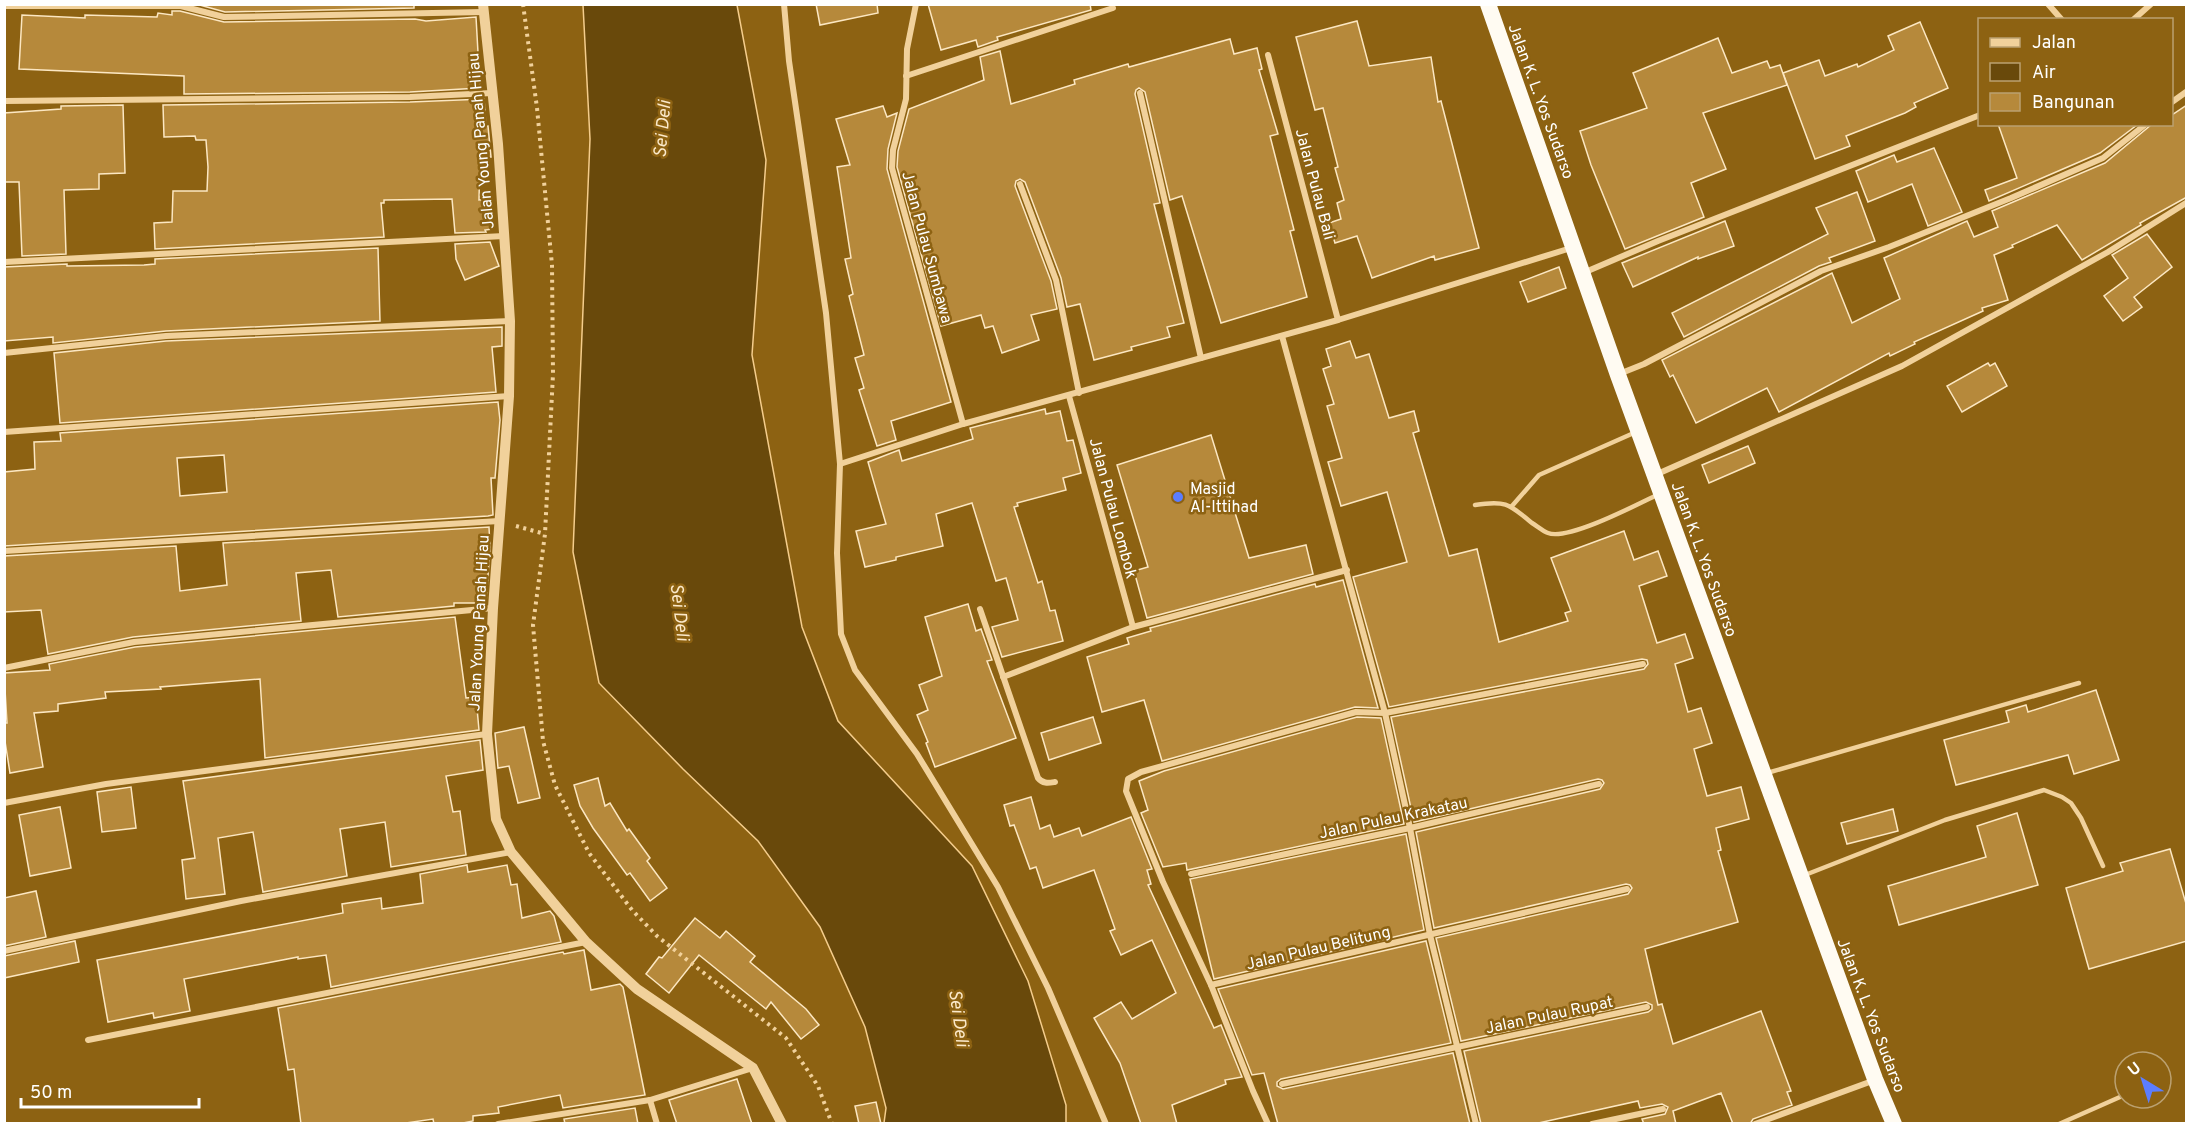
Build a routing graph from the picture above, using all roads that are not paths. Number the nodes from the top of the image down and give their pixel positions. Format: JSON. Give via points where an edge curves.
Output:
{"nodes":[{"id":1,"x":784,"y":4,"type":"edge"},
{"id":2,"x":916,"y":4,"type":"edge"},
{"id":3,"x":1488,"y":4,"type":"edge"},
{"id":4,"x":2048,"y":4,"type":"edge"},
{"id":5,"x":2151,"y":4,"type":"edge"},
{"id":6,"x":4,"y":6,"type":"edge"},
{"id":7,"x":483,"y":8,"type":"edge"},
{"id":8,"x":1113,"y":8,"type":"dead end"},
{"id":9,"x":2060,"y":18,"type":"edge"},
{"id":10,"x":2135,"y":18,"type":"edge"},
{"id":11,"x":1268,"y":55,"type":"dead end"},
{"id":12,"x":906,"y":76,"type":"junction"},
{"id":13,"x":2187,"y":92,"type":"edge"},
{"id":14,"x":492,"y":93,"type":"junction"},
{"id":15,"x":1140,"y":93,"type":"dead end"},
{"id":16,"x":4,"y":101,"type":"edge"},
{"id":17,"x":2173,"y":101,"type":"edge"},
{"id":18,"x":1978,"y":116,"type":"edge"},
{"id":19,"x":2143,"y":126,"type":"edge"},
{"id":20,"x":1020,"y":184,"type":"dead end"},
{"id":21,"x":2187,"y":203,"type":"edge"},
{"id":22,"x":504,"y":236,"type":"junction"},
{"id":23,"x":1574,"y":247,"type":"junction"},
{"id":24,"x":4,"y":262,"type":"edge"},
{"id":25,"x":1582,"y":274,"type":"junction"},
{"id":26,"x":1338,"y":320,"type":"junction"},
{"id":27,"x":510,"y":321,"type":"junction"},
{"id":28,"x":1282,"y":336,"type":"junction"},
{"id":29,"x":4,"y":353,"type":"edge"},
{"id":30,"x":1201,"y":358,"type":"junction"},
{"id":31,"x":1618,"y":375,"type":"junction"},
{"id":32,"x":1079,"y":393,"type":"junction"},
{"id":33,"x":509,"y":396,"type":"junction"},
{"id":34,"x":1069,"y":396,"type":"junction"},
{"id":35,"x":963,"y":424,"type":"junction"},
{"id":36,"x":1639,"y":431,"type":"junction"},
{"id":37,"x":4,"y":432,"type":"edge"},
{"id":38,"x":840,"y":464,"type":"junction"},
{"id":39,"x":1655,"y":475,"type":"junction"},
{"id":40,"x":1662,"y":493,"type":"junction"},
{"id":41,"x":1475,"y":505,"type":"dead end"},
{"id":42,"x":1512,"y":506,"type":"junction"},
{"id":43,"x":499,"y":521,"type":"junction"},
{"id":44,"x":4,"y":552,"type":"edge"},
{"id":45,"x":1347,"y":570,"type":"junction"},
{"id":46,"x":493,"y":608,"type":"junction"},
{"id":47,"x":980,"y":609,"type":"dead end"},
{"id":48,"x":1133,"y":627,"type":"junction"},
{"id":49,"x":1643,"y":664,"type":"dead end"},
{"id":50,"x":4,"y":668,"type":"edge"},
{"id":51,"x":1003,"y":677,"type":"junction"},
{"id":52,"x":2079,"y":683,"type":"dead end"},
{"id":53,"x":1385,"y":713,"type":"junction"},
{"id":54,"x":487,"y":734,"type":"junction"},
{"id":55,"x":1764,"y":774,"type":"junction"},
{"id":56,"x":1055,"y":782,"type":"dead end"},
{"id":57,"x":1599,"y":784,"type":"dead end"},
{"id":58,"x":4,"y":804,"type":"edge"},
{"id":59,"x":1410,"y":828,"type":"junction"},
{"id":60,"x":511,"y":852,"type":"junction"},
{"id":61,"x":2103,"y":866,"type":"dead end"},
{"id":62,"x":1191,"y":874,"type":"dead end"},
{"id":63,"x":1801,"y":877,"type":"junction"},
{"id":64,"x":1627,"y":889,"type":"dead end"},
{"id":65,"x":1431,"y":935,"type":"junction"},
{"id":66,"x":586,"y":942,"type":"junction"},
{"id":67,"x":4,"y":951,"type":"edge"},
{"id":68,"x":1211,"y":985,"type":"junction"},
{"id":69,"x":1647,"y":1007,"type":"dead end"},
{"id":70,"x":88,"y":1040,"type":"dead end"},
{"id":71,"x":1456,"y":1048,"type":"junction"},
{"id":72,"x":753,"y":1068,"type":"junction"},
{"id":73,"x":1875,"y":1079,"type":"junction"},
{"id":74,"x":1282,"y":1084,"type":"dead end"},
{"id":75,"x":650,"y":1100,"type":"junction"},
{"id":76,"x":2113,"y":1100,"type":"edge"},
{"id":77,"x":1663,"y":1109,"type":"dead end"},
{"id":78,"x":498,"y":1124,"type":"edge"},
{"id":79,"x":657,"y":1124,"type":"edge"},
{"id":80,"x":782,"y":1124,"type":"edge"},
{"id":81,"x":1106,"y":1124,"type":"edge"},
{"id":82,"x":1268,"y":1124,"type":"edge"},
{"id":83,"x":1476,"y":1124,"type":"edge"},
{"id":84,"x":1592,"y":1124,"type":"edge"},
{"id":85,"x":1755,"y":1124,"type":"edge"},
{"id":86,"x":1894,"y":1124,"type":"edge"},
{"id":87,"x":2059,"y":1124,"type":"edge"}],
"edges":[{"from":1,"to":38,"type":"street","via":[[826,313]]},
{"from":2,"to":12,"type":"street","name":"Jalan Pulau Sumbawa","via":[[908,38]]},
{"from":3,"to":23,"type":"highway","name":"Jalan K. L. Yos Sudarso"},
{"from":4,"to":9,"type":"street"},
{"from":5,"to":10,"type":"street"},
{"from":6,"to":7,"type":"street","via":[[181,6],[224,17]]},
{"from":7,"to":14,"type":"street","name":"Jalan Young Panah Hijau"},
{"from":8,"to":12,"type":"street"},
{"from":11,"to":26,"type":"street","name":"Jalan Pulau Bali"},
{"from":12,"to":35,"type":"street","name":"Jalan Pulau Sumbawa","via":[[906,99],[892,150],[892,168]]},
{"from":13,"to":17,"type":"street"},
{"from":14,"to":16,"type":"street"},
{"from":14,"to":22,"type":"street","name":"Jalan Young Panah Hijau"},
{"from":15,"to":30,"type":"street"},
{"from":18,"to":25,"type":"street"},
{"from":19,"to":31,"type":"street","via":[[2103,158],[1889,247],[1821,271]]},
{"from":20,"to":32,"type":"street","via":[[1056,280]]},
{"from":21,"to":39,"type":"street","via":[[2108,252],[1902,366]]},
{"from":22,"to":24,"type":"street"},
{"from":22,"to":27,"type":"street","name":"Jalan Young Panah Hijau"},
{"from":23,"to":25,"type":"highway","name":"Jalan K. L. Yos Sudarso"},
{"from":23,"to":26,"type":"street"},
{"from":25,"to":31,"type":"highway","name":"Jalan K. L. Yos Sudarso"},
{"from":26,"to":28,"type":"street"},
{"from":27,"to":29,"type":"street","via":[[166,336]]},
{"from":27,"to":33,"type":"street","name":"Jalan Young Panah Hijau"},
{"from":28,"to":30,"type":"street"},
{"from":28,"to":45,"type":"street"},
{"from":30,"to":32,"type":"street"},
{"from":31,"to":36,"type":"highway","name":"Jalan K. L. Yos Sudarso"},
{"from":32,"to":34,"type":"street"},
{"from":33,"to":37,"type":"street"},
{"from":33,"to":43,"type":"street","name":"Jalan Young Panah Hijau"},
{"from":34,"to":35,"type":"street"},
{"from":34,"to":48,"type":"street","name":"Jalan Pulau Lombok"},
{"from":35,"to":38,"type":"street"},
{"from":36,"to":39,"type":"highway","name":"Jalan K. L. Yos Sudarso"},
{"from":36,"to":42,"type":"lane","via":[[1539,475]]},
{"from":38,"to":81,"type":"street","via":[[837,553],[841,634],[855,669],[917,754],[998,887],[1048,988]]},
{"from":39,"to":40,"type":"highway","name":"Jalan K. L. Yos Sudarso"},
{"from":40,"to":42,"type":"lane","via":[[1560,535],[1548,533]]},
{"from":40,"to":55,"type":"highway","name":"Jalan K. L. Yos Sudarso"},
{"from":41,"to":42,"type":"lane","via":[[1494,502]]},
{"from":43,"to":44,"type":"street"},
{"from":43,"to":46,"type":"street","name":"Jalan Young Panah Hijau"},
{"from":45,"to":48,"type":"street"},
{"from":45,"to":53,"type":"street"},
{"from":46,"to":50,"type":"street","via":[[134,642]]},
{"from":46,"to":54,"type":"street","name":"Jalan Young Panah Hijau"},
{"from":47,"to":51,"type":"street"},
{"from":48,"to":51,"type":"street"},
{"from":49,"to":53,"type":"street"},
{"from":51,"to":56,"type":"street","via":[[1038,778],[1041,782]]},
{"from":52,"to":55,"type":"lane"},
{"from":53,"to":59,"type":"street"},
{"from":53,"to":68,"type":"street","via":[[1356,712],[1141,772],[1128,779],[1126,791]]},
{"from":54,"to":58,"type":"street","via":[[106,784]]},
{"from":54,"to":60,"type":"street","name":"Jalan Young Panah Hijau","via":[[496,819]]},
{"from":55,"to":63,"type":"highway","name":"Jalan K. L. Yos Sudarso"},
{"from":57,"to":59,"type":"street","name":"Jalan Pulau Krakatau"},
{"from":59,"to":62,"type":"street","name":"Jalan Pulau Krakatau"},
{"from":59,"to":65,"type":"street"},
{"from":60,"to":66,"type":"street","name":"Jalan Young Panah Hijau"},
{"from":60,"to":67,"type":"street","via":[[241,901]]},
{"from":61,"to":63,"type":"lane","via":[[2071,803],[2044,790],[1945,820]]},
{"from":63,"to":73,"type":"highway","name":"Jalan K. L. Yos Sudarso"},
{"from":64,"to":65,"type":"street","name":"Jalan Pulau Belitung"},
{"from":65,"to":68,"type":"street","name":"Jalan Pulau Belitung"},
{"from":65,"to":71,"type":"street"},
{"from":66,"to":70,"type":"street"},
{"from":66,"to":72,"type":"street","name":"Jalan Young Panah Hijau","via":[[637,989]]},
{"from":68,"to":82,"type":"street"},
{"from":69,"to":71,"type":"street","name":"Jalan Pulau Rupat"},
{"from":71,"to":74,"type":"street","name":"Jalan Pulau Rupat"},
{"from":71,"to":83,"type":"street"},
{"from":72,"to":75,"type":"street"},
{"from":72,"to":80,"type":"street","name":"Jalan Young Panah Hijau"},
{"from":73,"to":85,"type":"street"},
{"from":73,"to":86,"type":"highway","name":"Jalan K. L. Yos Sudarso"},
{"from":75,"to":78,"type":"street"},
{"from":75,"to":79,"type":"street"},
{"from":76,"to":87,"type":"lane"},
{"from":77,"to":84,"type":"street"}]}
